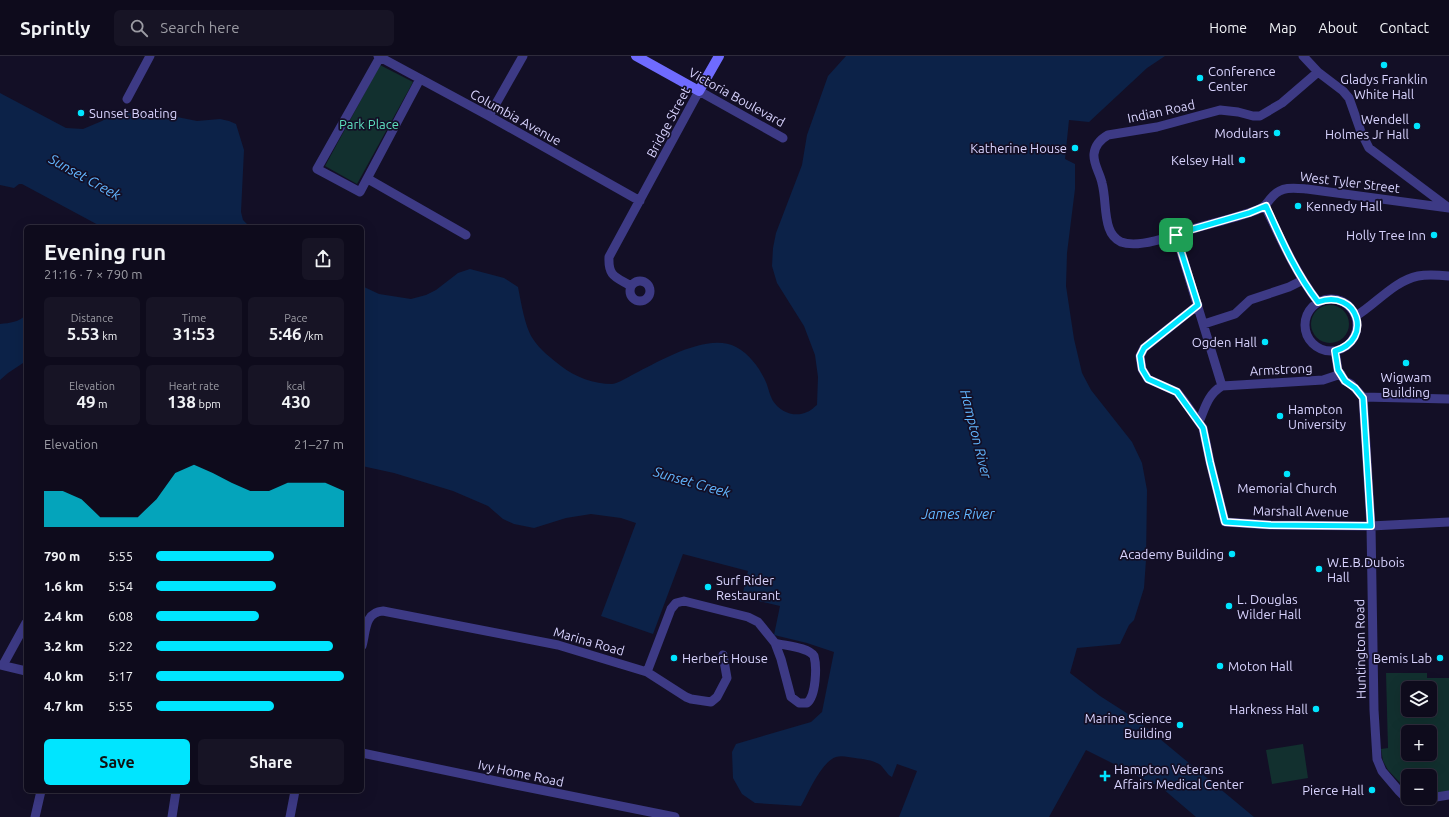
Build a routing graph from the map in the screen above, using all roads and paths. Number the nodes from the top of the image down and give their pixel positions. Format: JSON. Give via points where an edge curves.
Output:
{"nodes":[{"id":1,"x":150,"y":56,"type":"edge"},
{"id":2,"x":379,"y":56,"type":"edge"},
{"id":3,"x":523,"y":56,"type":"edge"},
{"id":4,"x":636,"y":56,"type":"edge"},
{"id":5,"x":719,"y":56,"type":"edge"},
{"id":6,"x":1303,"y":56,"type":"edge"},
{"id":7,"x":1318,"y":72,"type":"junction"},
{"id":8,"x":420,"y":79,"type":"junction"},
{"id":9,"x":699,"y":91,"type":"junction"},
{"id":10,"x":127,"y":99,"type":"dead end"},
{"id":11,"x":489,"y":116,"type":"junction"},
{"id":12,"x":783,"y":138,"type":"dead end"},
{"id":13,"x":368,"y":179,"type":"junction"},
{"id":14,"x":640,"y":201,"type":"junction"},
{"id":15,"x":1266,"y":206,"type":"junction"},
{"id":16,"x":1449,"y":208,"type":"edge"},
{"id":17,"x":466,"y":234,"type":"dead end"},
{"id":18,"x":1176,"y":235,"type":"junction"},
{"id":19,"x":1117,"y":240,"type":"joint"},
{"id":20,"x":1449,"y":276,"type":"edge"},
{"id":21,"x":1303,"y":280,"type":"junction"},
{"id":22,"x":631,"y":286,"type":"dead end"},
{"id":23,"x":1318,"y":302,"type":"junction"},
{"id":24,"x":1198,"y":305,"type":"junction"},
{"id":25,"x":1356,"y":316,"type":"junction"},
{"id":26,"x":1204,"y":324,"type":"junction"},
{"id":27,"x":1335,"y":351,"type":"junction"},
{"id":28,"x":1341,"y":374,"type":"junction"},
{"id":29,"x":1222,"y":386,"type":"junction"},
{"id":30,"x":1363,"y":398,"type":"junction"},
{"id":31,"x":1449,"y":399,"type":"edge"},
{"id":32,"x":1199,"y":422,"type":"junction"},
{"id":33,"x":1449,"y":522,"type":"edge"},
{"id":34,"x":1371,"y":526,"type":"junction"},
{"id":35,"x":24,"y":627,"type":"edge"},
{"id":36,"x":364,"y":636,"type":"edge"},
{"id":37,"x":775,"y":643,"type":"junction"},
{"id":38,"x":723,"y":655,"type":"dead end"},
{"id":39,"x":2,"y":665,"type":"edge"},
{"id":40,"x":24,"y":670,"type":"edge"},
{"id":41,"x":647,"y":672,"type":"junction"},
{"id":42,"x":364,"y":753,"type":"edge"},
{"id":43,"x":1401,"y":791,"type":"edge"},
{"id":44,"x":41,"y":793,"type":"edge"},
{"id":45,"x":176,"y":793,"type":"edge"},
{"id":46,"x":295,"y":793,"type":"edge"},
{"id":47,"x":1449,"y":795,"type":"edge"},
{"id":48,"x":1437,"y":797,"type":"edge"},
{"id":49,"x":35,"y":817,"type":"edge"},
{"id":50,"x":172,"y":817,"type":"edge"},
{"id":51,"x":290,"y":817,"type":"edge"},
{"id":52,"x":675,"y":817,"type":"edge"}],
"edges":[{"from":1,"to":10,"type":"street"},
{"from":2,"to":8,"type":"street","name":"Columbia Avenue"},
{"from":2,"to":13,"type":"street","via":[[318,168],[360,192]]},
{"from":3,"to":11,"type":"street"},
{"from":4,"to":9,"type":"street","name":"Victoria Boulevard"},
{"from":5,"to":9,"type":"street","name":"Bridge Street"},
{"from":6,"to":7,"type":"street"},
{"from":7,"to":16,"type":"street","via":[[1349,98],[1370,148]]},
{"from":7,"to":19,"type":"street","name":"Indian Road","via":[[1282,103],[1260,116],[1220,110],[1157,127],[1108,135],[1102,139],[1095,149],[1094,161],[1102,184],[1108,225]]},
{"from":8,"to":11,"type":"street","name":"Columbia Avenue"},
{"from":8,"to":13,"type":"street"},
{"from":9,"to":12,"type":"street","name":"Victoria Boulevard"},
{"from":9,"to":14,"type":"street","name":"Bridge Street"},
{"from":11,"to":14,"type":"street","name":"Columbia Avenue"},
{"from":13,"to":17,"type":"street"},
{"from":14,"to":22,"type":"street","name":"Bridge Street","via":[[609,257],[608,267],[612,275]]},
{"from":15,"to":16,"type":"street","name":"West Tyler Street","via":[[1277,192],[1288,188],[1307,188]]},
{"from":15,"to":18,"type":"street","name":"West Tyler Street"},
{"from":15,"to":21,"type":"street"},
{"from":18,"to":19,"type":"street","name":"West Tyler Street","via":[[1138,244]]},
{"from":18,"to":24,"type":"street"},
{"from":20,"to":25,"type":"street","via":[[1414,277],[1391,290]]},
{"from":21,"to":23,"type":"street"},
{"from":21,"to":26,"type":"street","via":[[1250,300],[1235,314]]},
{"from":23,"to":25,"type":"street","via":[[1326,299],[1340,300],[1351,308]]},
{"from":23,"to":27,"type":"street","via":[[1310,307],[1306,315],[1305,334],[1317,348]]},
{"from":24,"to":26,"type":"street"},
{"from":24,"to":32,"type":"street","via":[[1144,348],[1140,356],[1142,369],[1148,379],[1177,392]]},
{"from":25,"to":27,"type":"street","via":[[1357,332],[1354,339],[1349,345]]},
{"from":26,"to":29,"type":"street"},
{"from":27,"to":28,"type":"street"},
{"from":28,"to":29,"type":"street","name":"Armstrong","via":[[1323,380]]},
{"from":28,"to":30,"type":"street"},
{"from":29,"to":32,"type":"street","via":[[1209,397]]},
{"from":30,"to":31,"type":"street"},
{"from":30,"to":34,"type":"street","name":"Huntington Road"},
{"from":32,"to":34,"type":"street","name":"Marshall Avenue","via":[[1203,428],[1225,522]]},
{"from":33,"to":34,"type":"street","name":"Marshall Avenue"},
{"from":34,"to":43,"type":"street","name":"Huntington Road","via":[[1377,759],[1382,771]]},
{"from":35,"to":39,"type":"street"},
{"from":36,"to":41,"type":"street","name":"Marina Road","via":[[370,617],[378,612],[388,612],[558,645]]},
{"from":37,"to":37,"type":"street","via":[[791,697],[798,703],[807,703],[812,698],[814,689],[814,656],[806,650]]},
{"from":37,"to":41,"type":"street","via":[[753,619],[689,602],[680,602],[671,609]]},
{"from":38,"to":41,"type":"street","via":[[727,678],[717,697],[711,702],[686,697]]},
{"from":39,"to":40,"type":"street"},
{"from":42,"to":52,"type":"street","name":"Ivy Home Road"},
{"from":44,"to":49,"type":"street"},
{"from":45,"to":50,"type":"street"},
{"from":46,"to":51,"type":"street"},
{"from":47,"to":48,"type":"street"}]}
